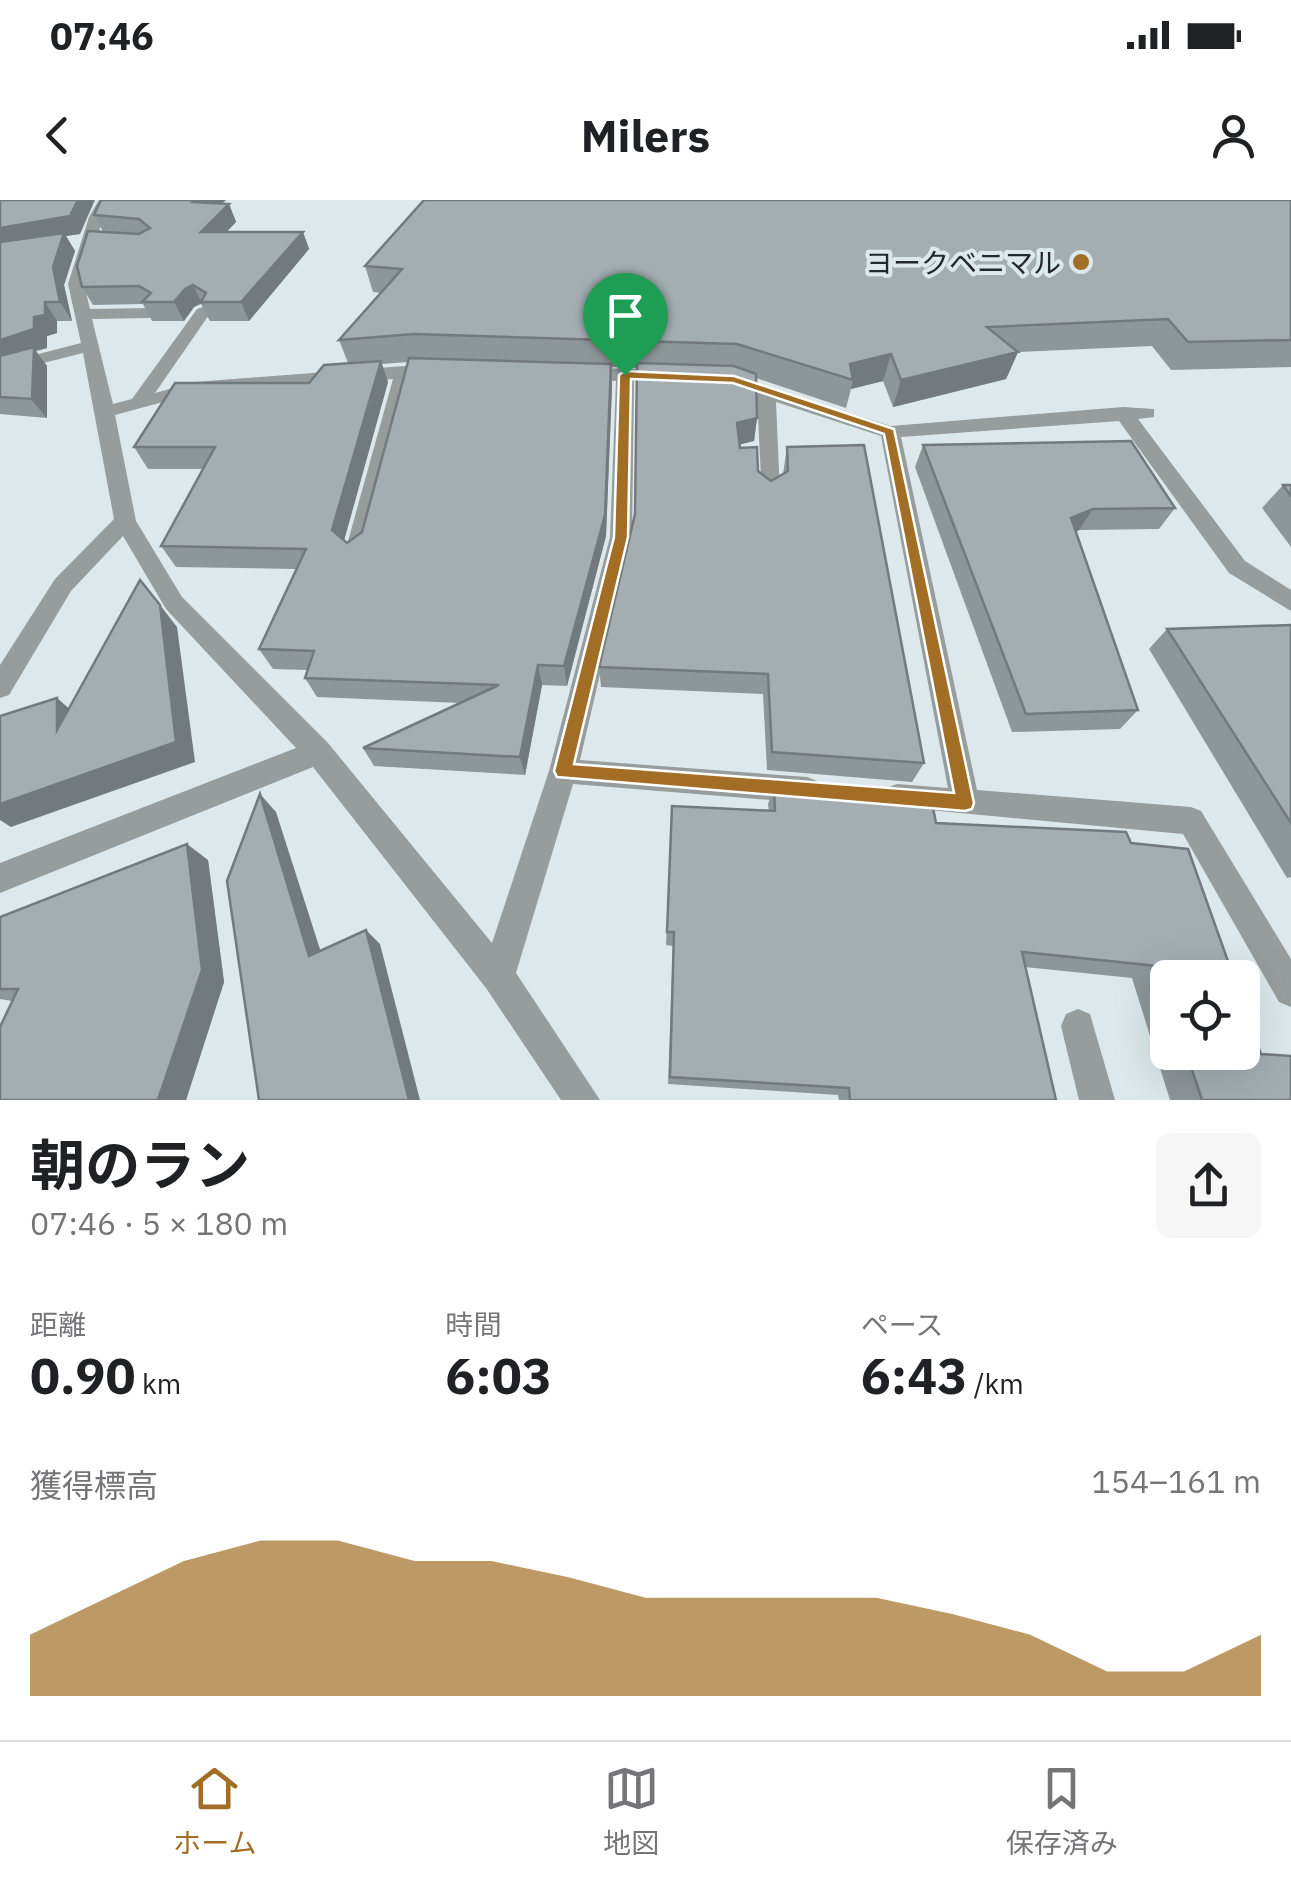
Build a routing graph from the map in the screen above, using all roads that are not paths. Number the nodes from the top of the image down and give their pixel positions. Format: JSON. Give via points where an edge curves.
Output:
{"nodes":[{"id":1,"x":106,"y":200,"type":"edge"},
{"id":2,"x":203,"y":312,"type":"edge"},
{"id":3,"x":149,"y":313,"type":"edge"},
{"id":4,"x":82,"y":314,"type":"junction"},
{"id":5,"x":90,"y":346,"type":"junction"},
{"id":6,"x":0,"y":370,"type":"edge"},
{"id":7,"x":404,"y":371,"type":"junction"},
{"id":8,"x":458,"y":371,"type":"edge"},
{"id":9,"x":569,"y":374,"type":"edge"},
{"id":10,"x":625,"y":375,"type":"junction"},
{"id":11,"x":766,"y":390,"type":"junction"},
{"id":12,"x":140,"y":403,"type":"junction"},
{"id":13,"x":106,"y":412,"type":"junction"},
{"id":14,"x":1146,"y":412,"type":"dead end"},
{"id":15,"x":1123,"y":413,"type":"junction"},
{"id":16,"x":890,"y":432,"type":"junction"},
{"id":17,"x":770,"y":494,"type":"edge"},
{"id":18,"x":124,"y":521,"type":"junction"},
{"id":19,"x":356,"y":552,"type":"edge"},
{"id":20,"x":1291,"y":602,"type":"edge"},
{"id":21,"x":0,"y":687,"type":"edge"},
{"id":22,"x":318,"y":752,"type":"junction"},
{"id":23,"x":563,"y":771,"type":"junction"},
{"id":24,"x":831,"y":792,"type":"edge"},
{"id":25,"x":869,"y":795,"type":"edge"},
{"id":26,"x":965,"y":803,"type":"junction"},
{"id":27,"x":0,"y":878,"type":"edge"},
{"id":28,"x":498,"y":976,"type":"junction"},
{"id":29,"x":1291,"y":990,"type":"edge"},
{"id":30,"x":1078,"y":1026,"type":"dead end"},
{"id":31,"x":582,"y":1100,"type":"edge"},
{"id":32,"x":1096,"y":1100,"type":"edge"}],
"edges":[{"from":1,"to":4,"type":"street","via":[[76,284]]},
{"from":2,"to":12,"type":"street"},
{"from":3,"to":4,"type":"street"},
{"from":4,"to":5,"type":"street"},
{"from":5,"to":6,"type":"street"},
{"from":5,"to":13,"type":"street"},
{"from":7,"to":8,"type":"street"},
{"from":7,"to":12,"type":"street","via":[[194,388]]},
{"from":7,"to":19,"type":"street"},
{"from":9,"to":10,"type":"street"},
{"from":10,"to":11,"type":"street","via":[[734,380]]},
{"from":10,"to":23,"type":"street","via":[[621,537]]},
{"from":11,"to":16,"type":"street"},
{"from":11,"to":17,"type":"street"},
{"from":12,"to":13,"type":"street"},
{"from":13,"to":18,"type":"street"},
{"from":14,"to":15,"type":"street"},
{"from":15,"to":16,"type":"street"},
{"from":15,"to":20,"type":"street","via":[[1237,567]]},
{"from":16,"to":26,"type":"street"},
{"from":18,"to":21,"type":"street","via":[[63,585]]},
{"from":18,"to":22,"type":"street","via":[[174,603]]},
{"from":22,"to":27,"type":"street"},
{"from":22,"to":28,"type":"street"},
{"from":23,"to":24,"type":"street"},
{"from":23,"to":28,"type":"street"},
{"from":25,"to":26,"type":"street"},
{"from":26,"to":29,"type":"street","via":[[1191,820]]},
{"from":28,"to":31,"type":"street"},
{"from":30,"to":32,"type":"street"}]}
